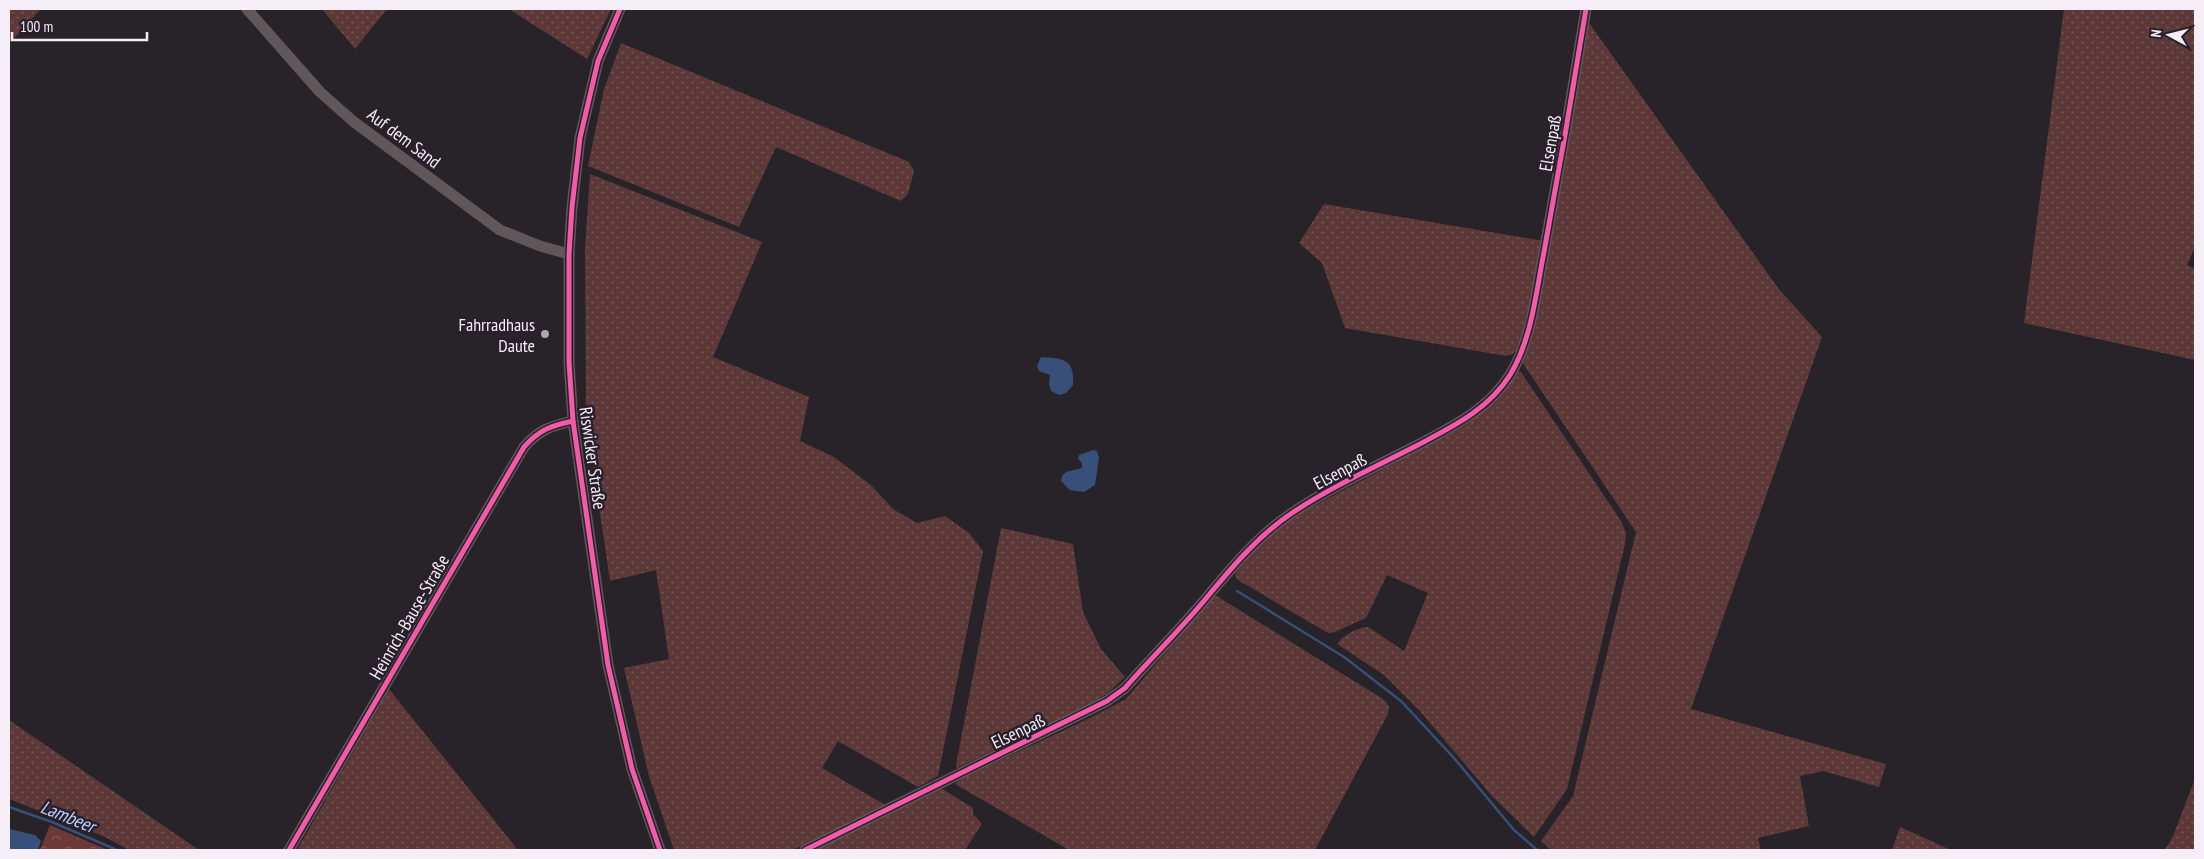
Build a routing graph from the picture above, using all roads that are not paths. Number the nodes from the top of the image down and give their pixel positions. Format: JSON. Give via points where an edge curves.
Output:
{"nodes":[{"id":1,"x":247,"y":9,"type":"edge"},
{"id":2,"x":620,"y":9,"type":"edge"},
{"id":3,"x":1586,"y":9,"type":"edge"},
{"id":4,"x":569,"y":254,"type":"junction"},
{"id":5,"x":573,"y":422,"type":"junction"},
{"id":6,"x":289,"y":850,"type":"edge"},
{"id":7,"x":660,"y":850,"type":"edge"},
{"id":8,"x":805,"y":850,"type":"edge"}],
"edges":[{"from":1,"to":4,"type":"street","name":"Auf dem Sand","via":[[320,92],[354,122],[500,230]]},
{"from":2,"to":4,"type":"street","name":"Riswicker Straße","via":[[598,62],[582,129]]},
{"from":3,"to":8,"type":"street","name":"Elsenpaß","via":[[1569,117],[1524,346],[1510,375],[1491,398],[1468,418],[1291,513],[1263,536],[1125,688],[1107,701]]},
{"from":4,"to":5,"type":"street","name":"Riswicker Straße","via":[[569,362]]},
{"from":5,"to":6,"type":"street","name":"Heinrich-Bause-Straße","via":[[536,433],[524,447]]},
{"from":5,"to":7,"type":"street","name":"Riswicker Straße","via":[[608,665],[632,769]]}]}
